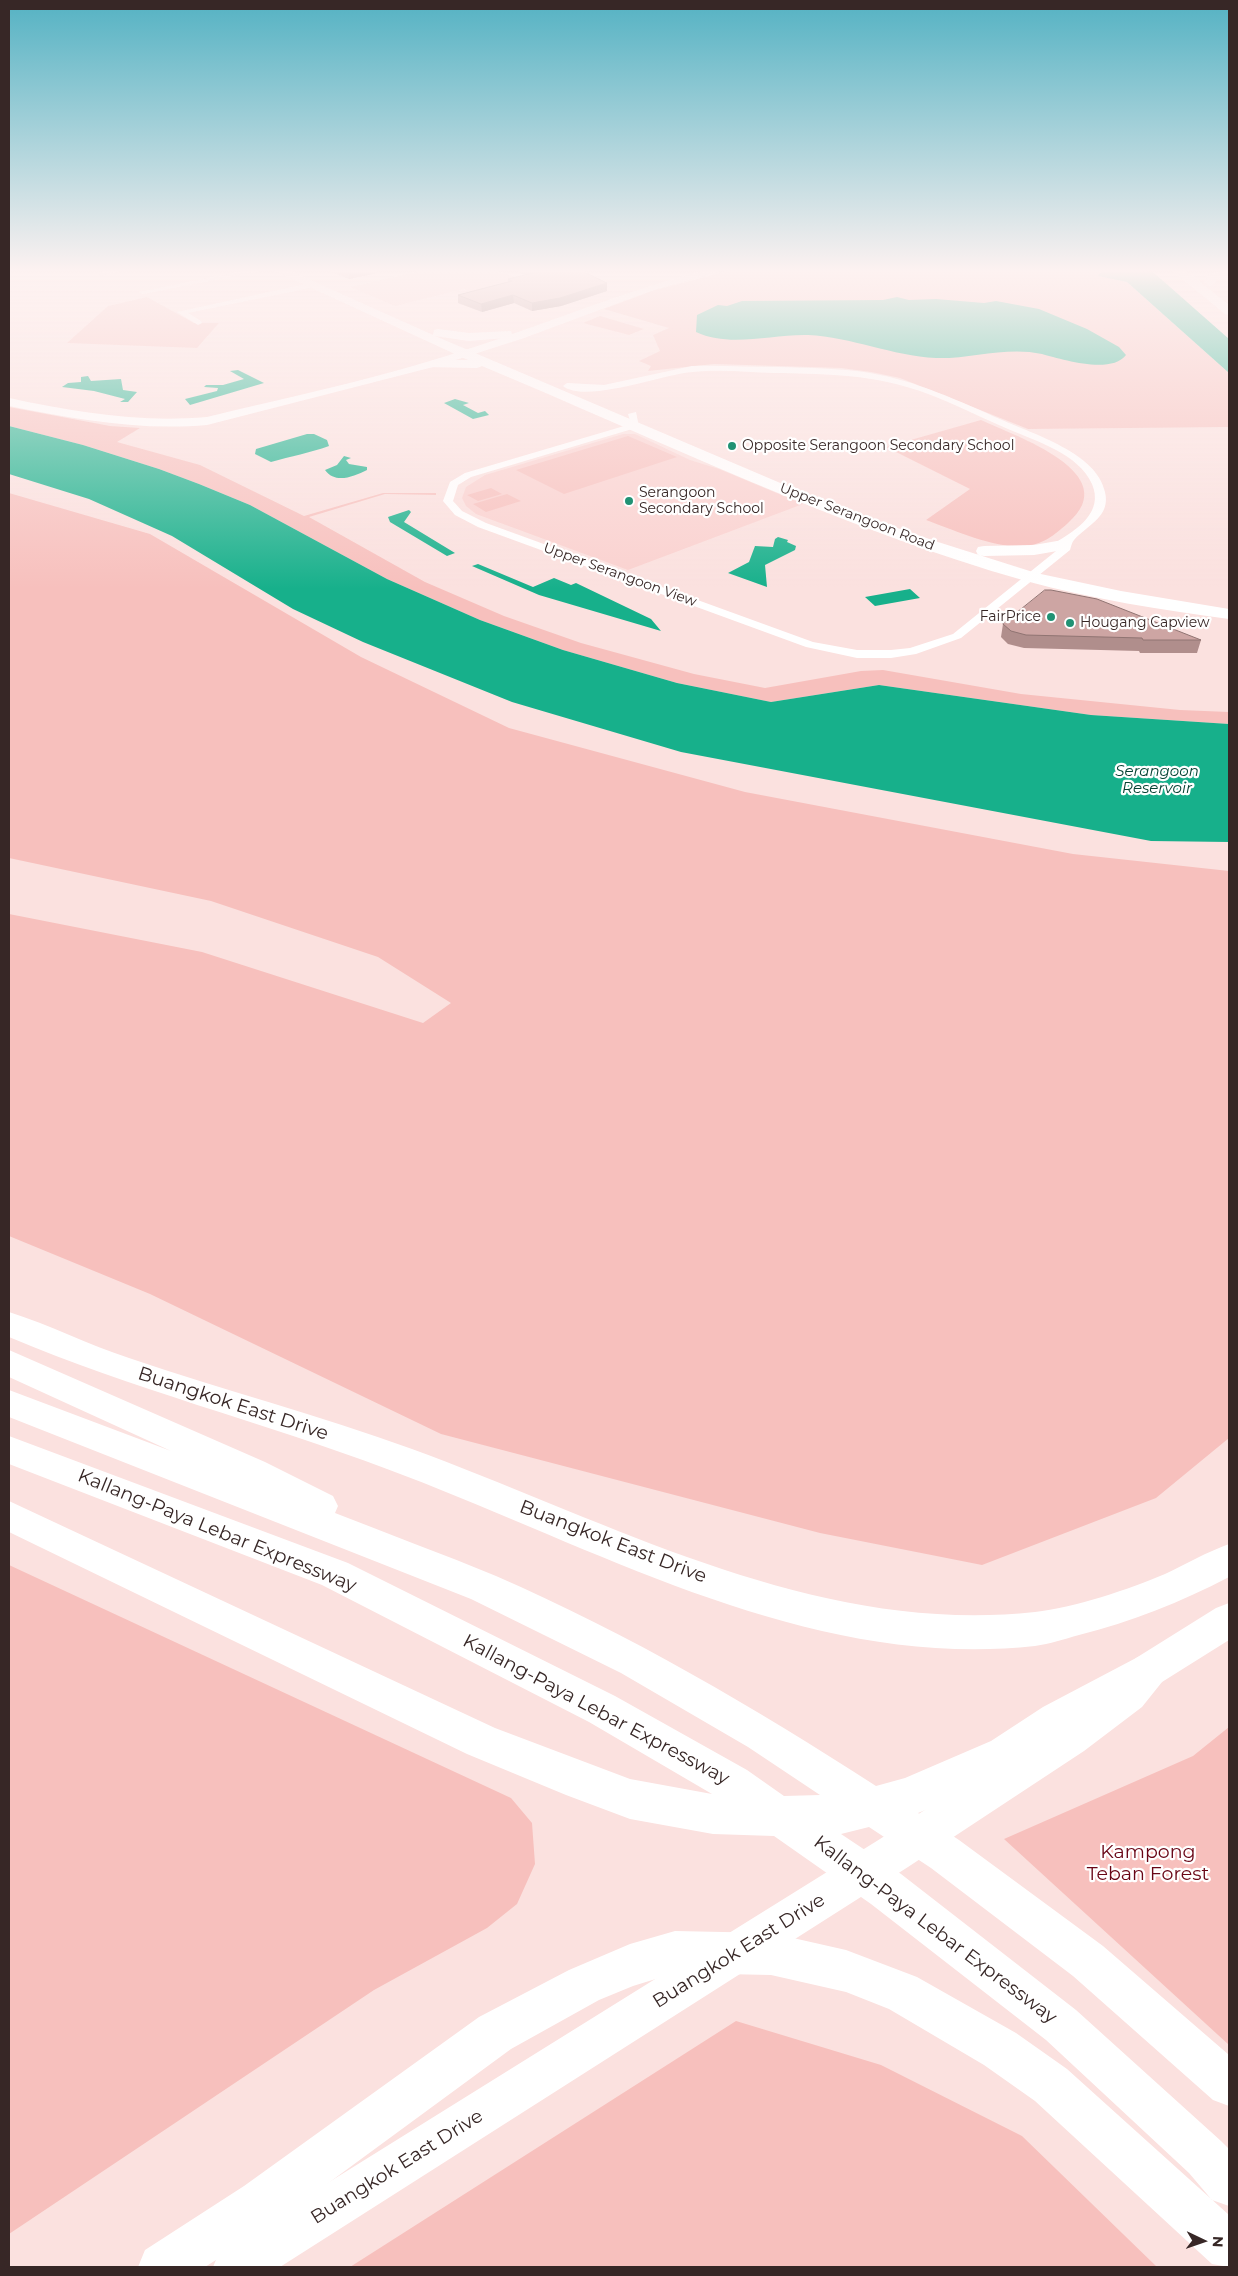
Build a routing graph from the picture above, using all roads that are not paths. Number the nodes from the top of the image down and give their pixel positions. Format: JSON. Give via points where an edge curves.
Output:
{"nodes":[{"id":1,"x":358,"y":377,"type":"edge"},
{"id":2,"x":382,"y":377,"type":"edge"},
{"id":3,"x":524,"y":377,"type":"edge"},
{"id":4,"x":545,"y":377,"type":"edge"},
{"id":5,"x":647,"y":377,"type":"edge"},
{"id":6,"x":880,"y":377,"type":"edge"},
{"id":7,"x":620,"y":385,"type":"junction"},
{"id":8,"x":566,"y":386,"type":"junction"},
{"id":9,"x":9,"y":395,"type":"edge"},
{"id":10,"x":9,"y":402,"type":"edge"},
{"id":11,"x":606,"y":404,"type":"junction"},
{"id":12,"x":630,"y":419,"type":"junction"},
{"id":13,"x":574,"y":443,"type":"junction"},
{"id":14,"x":1064,"y":545,"type":"junction"},
{"id":15,"x":986,"y":557,"type":"junction"},
{"id":16,"x":1026,"y":576,"type":"junction"},
{"id":17,"x":1081,"y":576,"type":"junction"},
{"id":18,"x":1229,"y":604,"type":"edge"},
{"id":19,"x":1229,"y":614,"type":"edge"},
{"id":20,"x":9,"y":1324,"type":"edge"},
{"id":21,"x":9,"y":1363,"type":"edge"},
{"id":22,"x":9,"y":1403,"type":"edge"},
{"id":23,"x":9,"y":1450,"type":"edge"},
{"id":24,"x":9,"y":1516,"type":"edge"},
{"id":25,"x":1229,"y":1560,"type":"edge"},
{"id":26,"x":484,"y":1588,"type":"junction"},
{"id":27,"x":1229,"y":1620,"type":"edge"},
{"id":28,"x":1010,"y":1763,"type":"junction"},
{"id":29,"x":1229,"y":2084,"type":"edge"},
{"id":30,"x":1229,"y":2183,"type":"edge"},
{"id":31,"x":1229,"y":2247,"type":"edge"},
{"id":32,"x":162,"y":2267,"type":"edge"},
{"id":33,"x":237,"y":2267,"type":"edge"}],
"edges":[{"from":1,"to":9,"type":"main road","via":[[190,418],[122,417]]},
{"from":2,"to":10,"type":"main road","via":[[191,423],[121,423]]},
{"from":3,"to":12,"type":"main road","name":"Upper Serangoon Road"},
{"from":4,"to":8,"type":"main road","name":"Upper Serangoon Road"},
{"from":5,"to":7,"type":"street","name":"Upper Serangoon View"},
{"from":6,"to":14,"type":"street","name":"Upper Serangoon View","via":[[919,388],[1054,447],[1083,466],[1099,486],[1100,506],[1095,518]]},
{"from":7,"to":8,"type":"street","name":"Upper Serangoon View","via":[[594,389]]},
{"from":7,"to":11,"type":"street","via":[[606,394],[603,399]]},
{"from":8,"to":11,"type":"main road","name":"Upper Serangoon Road"},
{"from":11,"to":12,"type":"main road","name":"Upper Serangoon Road"},
{"from":12,"to":13,"type":"street","name":"Upper Serangoon View"},
{"from":12,"to":13,"type":"street","name":"Upper Serangoon View"},
{"from":12,"to":15,"type":"main road","name":"Upper Serangoon Road","via":[[833,510],[932,546]]},
{"from":13,"to":16,"type":"street","name":"Upper Serangoon View","via":[[468,475],[453,484],[448,500],[450,505],[476,522],[810,645],[857,654],[912,651],[940,641],[944,631]]},
{"from":14,"to":15,"type":"main road"},
{"from":14,"to":16,"type":"street","name":"Upper Serangoon View"},
{"from":14,"to":17,"type":"main road","via":[[1065,557]]},
{"from":15,"to":16,"type":"main road"},
{"from":15,"to":16,"type":"main road","name":"Upper Serangoon Road"},
{"from":16,"to":17,"type":"main road"},
{"from":16,"to":17,"type":"main road","name":"Upper Serangoon Road"},
{"from":17,"to":18,"type":"main road","name":"Upper Serangoon Road"},
{"from":17,"to":19,"type":"main road","name":"Upper Serangoon Road"},
{"from":20,"to":25,"type":"main road","name":"Buangkok East Drive","via":[[115,1366],[399,1459],[636,1553],[813,1612],[895,1627],[967,1633],[1037,1628],[1122,1608],[1187,1582]]},
{"from":21,"to":26,"type":"main road","via":[[253,1472]]},
{"from":22,"to":26,"type":"main road"},
{"from":23,"to":30,"type":"main road","name":"Kallang-Paya Lebar Expressway","via":[[335,1574],[602,1709],[733,1784],[886,1889],[1061,2025]]},
{"from":24,"to":28,"type":"main road","via":[[481,1740],[630,1799],[713,1814],[843,1814],[905,1798],[960,1776]]},
{"from":26,"to":29,"type":"main road","via":[[634,1661],[762,1734],[945,1854],[1088,1961]]},
{"from":27,"to":28,"type":"main road","name":"Buangkok East Drive","via":[[1148,1670],[1129,1694],[1070,1738]]},
{"from":28,"to":33,"type":"main road","name":"Buangkok East Drive","via":[[878,1863]]},
{"from":31,"to":32,"type":"main road","via":[[1051,2085],[1000,2049],[902,1992],[846,1971],[771,1954],[675,1952],[630,1965],[584,1985],[495,2033],[261,2203]]}]}
